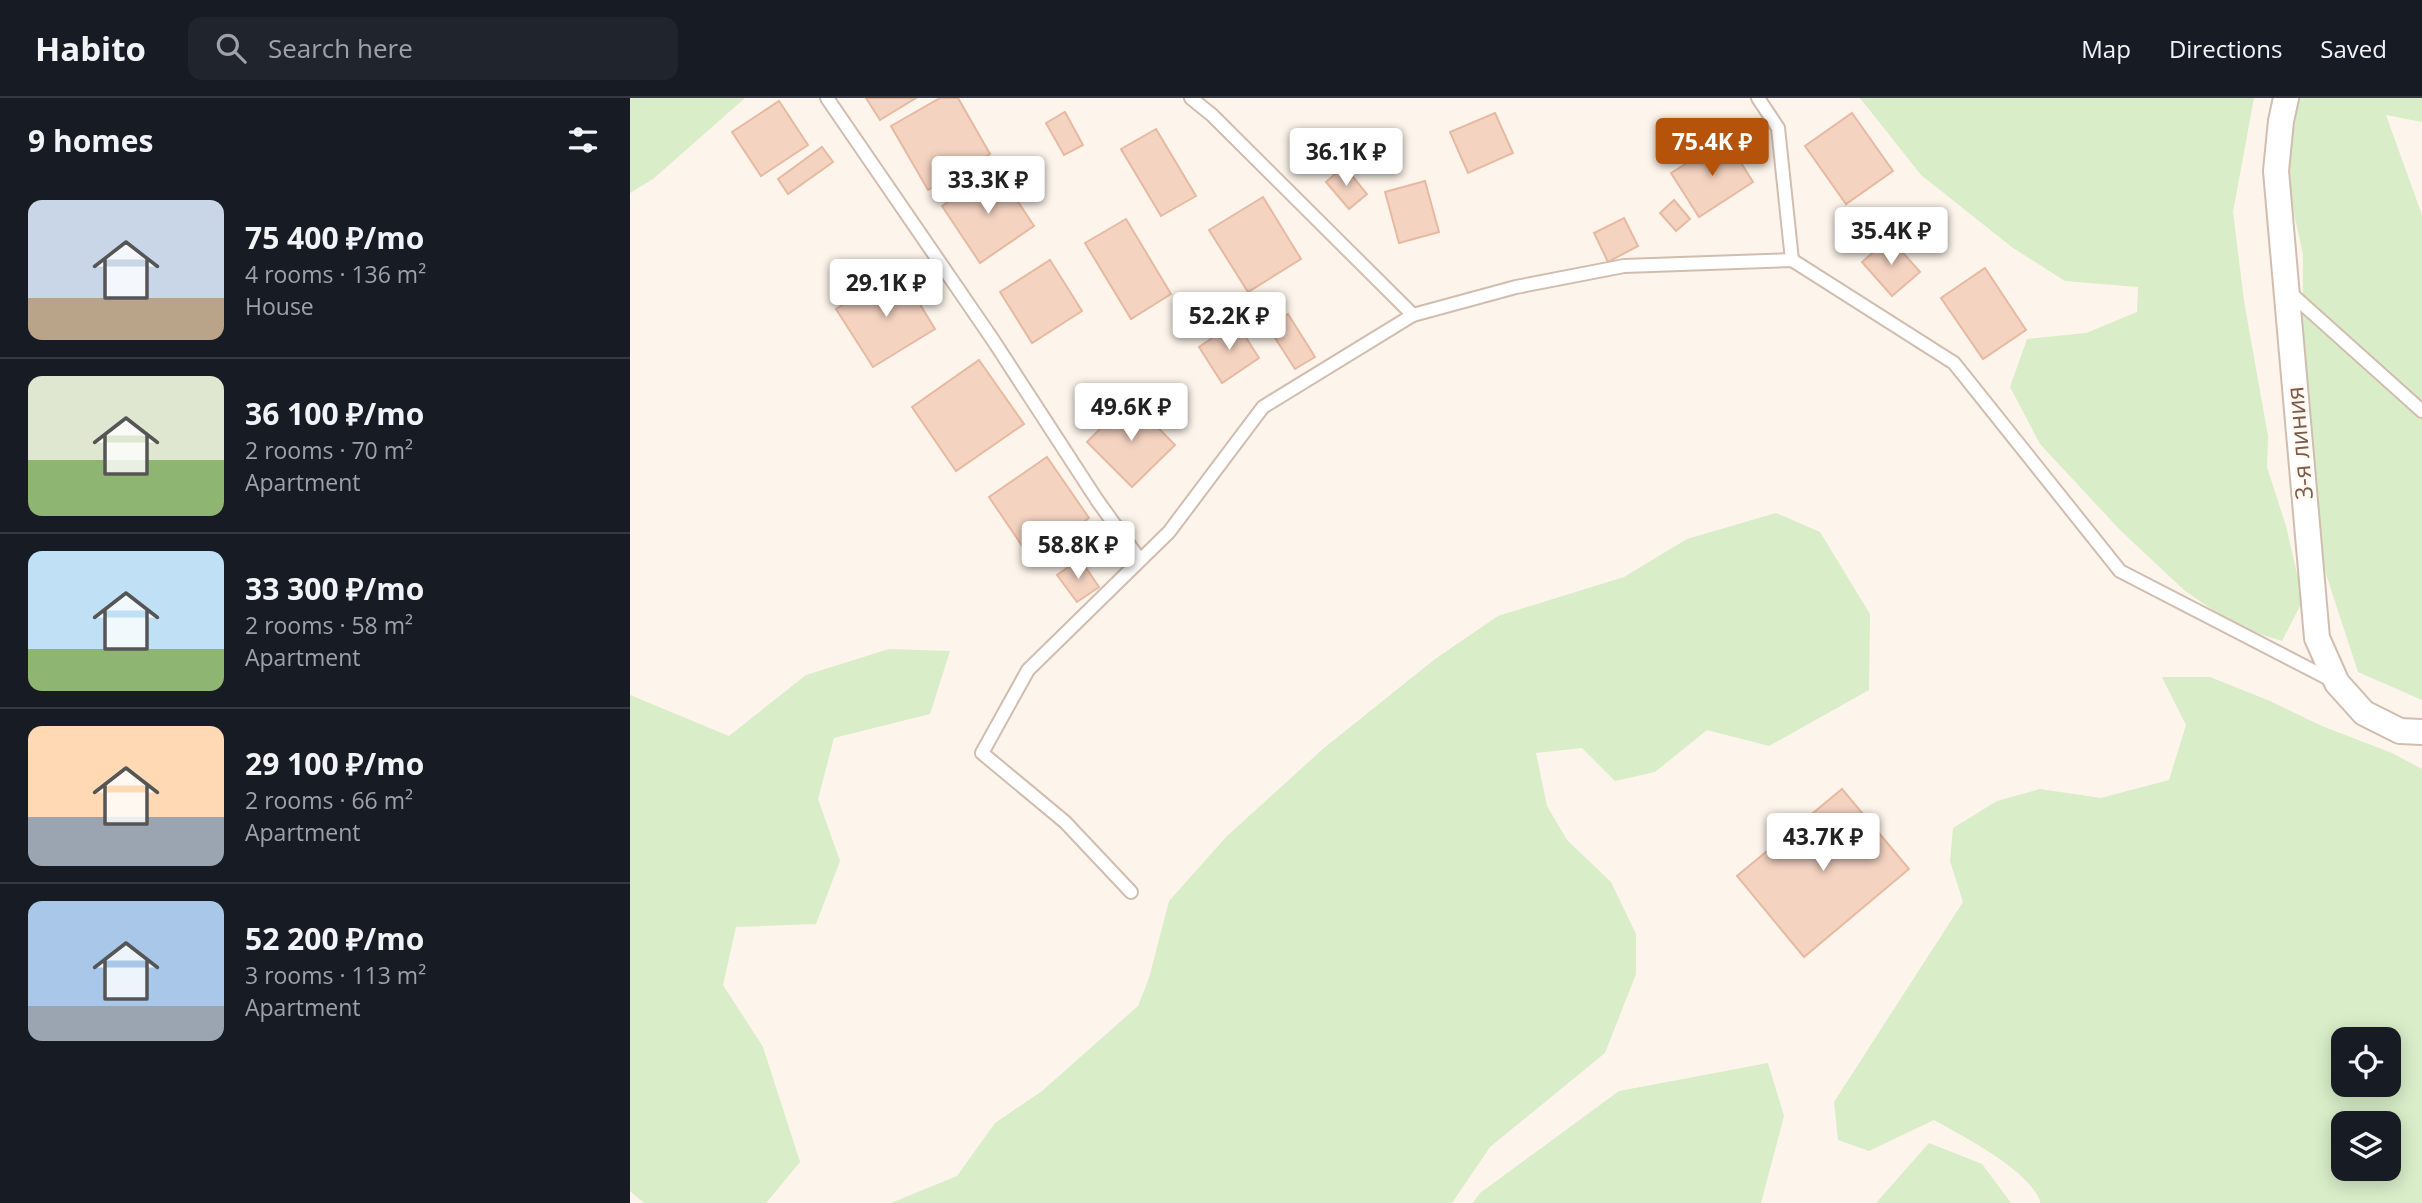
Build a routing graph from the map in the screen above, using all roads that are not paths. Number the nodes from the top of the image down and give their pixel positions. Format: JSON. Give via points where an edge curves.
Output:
{"nodes":[{"id":1,"x":827,"y":98,"type":"edge"},
{"id":2,"x":1191,"y":98,"type":"edge"},
{"id":3,"x":1758,"y":98,"type":"edge"},
{"id":4,"x":2286,"y":98,"type":"edge"},
{"id":5,"x":1792,"y":260,"type":"junction"},
{"id":6,"x":2286,"y":289,"type":"junction"},
{"id":7,"x":1413,"y":316,"type":"junction"},
{"id":8,"x":2422,"y":411,"type":"edge"},
{"id":9,"x":1140,"y":560,"type":"junction"},
{"id":10,"x":2337,"y":683,"type":"junction"},
{"id":11,"x":2422,"y":732,"type":"edge"},
{"id":12,"x":1131,"y":892,"type":"dead end"}],
"edges":[{"from":1,"to":9,"type":"lane"},
{"from":2,"to":7,"type":"lane"},
{"from":3,"to":5,"type":"lane","via":[[1778,128]]},
{"from":4,"to":6,"type":"street","name":"3-я линия","via":[[2276,171]]},
{"from":5,"to":7,"type":"lane","via":[[1624,266],[1516,287]]},
{"from":5,"to":10,"type":"lane","via":[[1954,363],[2120,571]]},
{"from":6,"to":8,"type":"lane"},
{"from":6,"to":10,"type":"street","name":"3-я линия","via":[[2317,638]]},
{"from":7,"to":9,"type":"lane","via":[[1264,407],[1169,532]]},
{"from":9,"to":12,"type":"lane","via":[[1028,670],[982,753],[1065,822]]},
{"from":10,"to":11,"type":"street","name":"3-я линия","via":[[2364,713],[2400,731]]}]}
